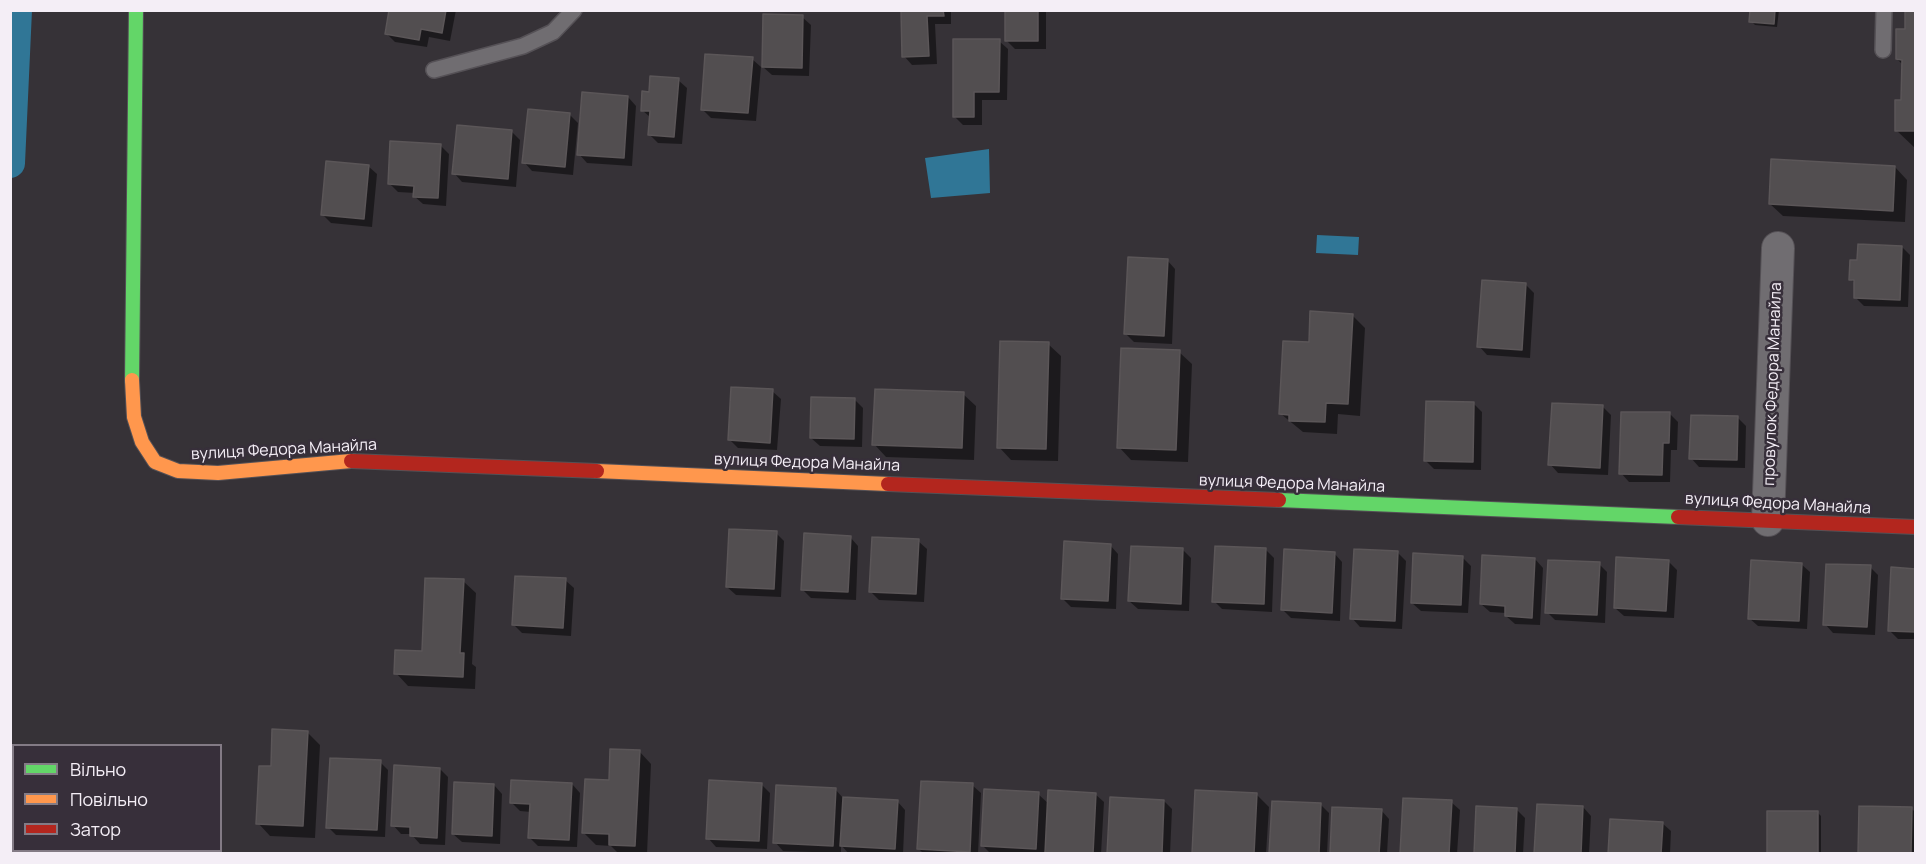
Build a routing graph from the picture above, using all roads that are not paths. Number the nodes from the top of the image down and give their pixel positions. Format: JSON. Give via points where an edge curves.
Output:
{"nodes":[{"id":1,"x":136,"y":10,"type":"edge"},
{"id":2,"x":574,"y":10,"type":"edge"},
{"id":3,"x":1884,"y":10,"type":"edge"},
{"id":4,"x":1882,"y":51,"type":"dead end"},
{"id":5,"x":434,"y":70,"type":"dead end"},
{"id":6,"x":1778,"y":248,"type":"dead end"},
{"id":7,"x":1768,"y":520,"type":"junction"},
{"id":8,"x":1916,"y":527,"type":"edge"}],
"edges":[{"from":1,"to":7,"type":"street","name":"вулиця Федора Манайла","via":[[134,417],[142,442],[155,462],[178,471],[218,472],[354,461]]},
{"from":2,"to":5,"type":"lane","via":[[552,32],[523,46]]},
{"from":3,"to":4,"type":"lane"},
{"from":6,"to":7,"type":"street","name":"провулок Федора Манайла"},
{"from":7,"to":8,"type":"street","name":"вулиця Федора Манайла"}]}
